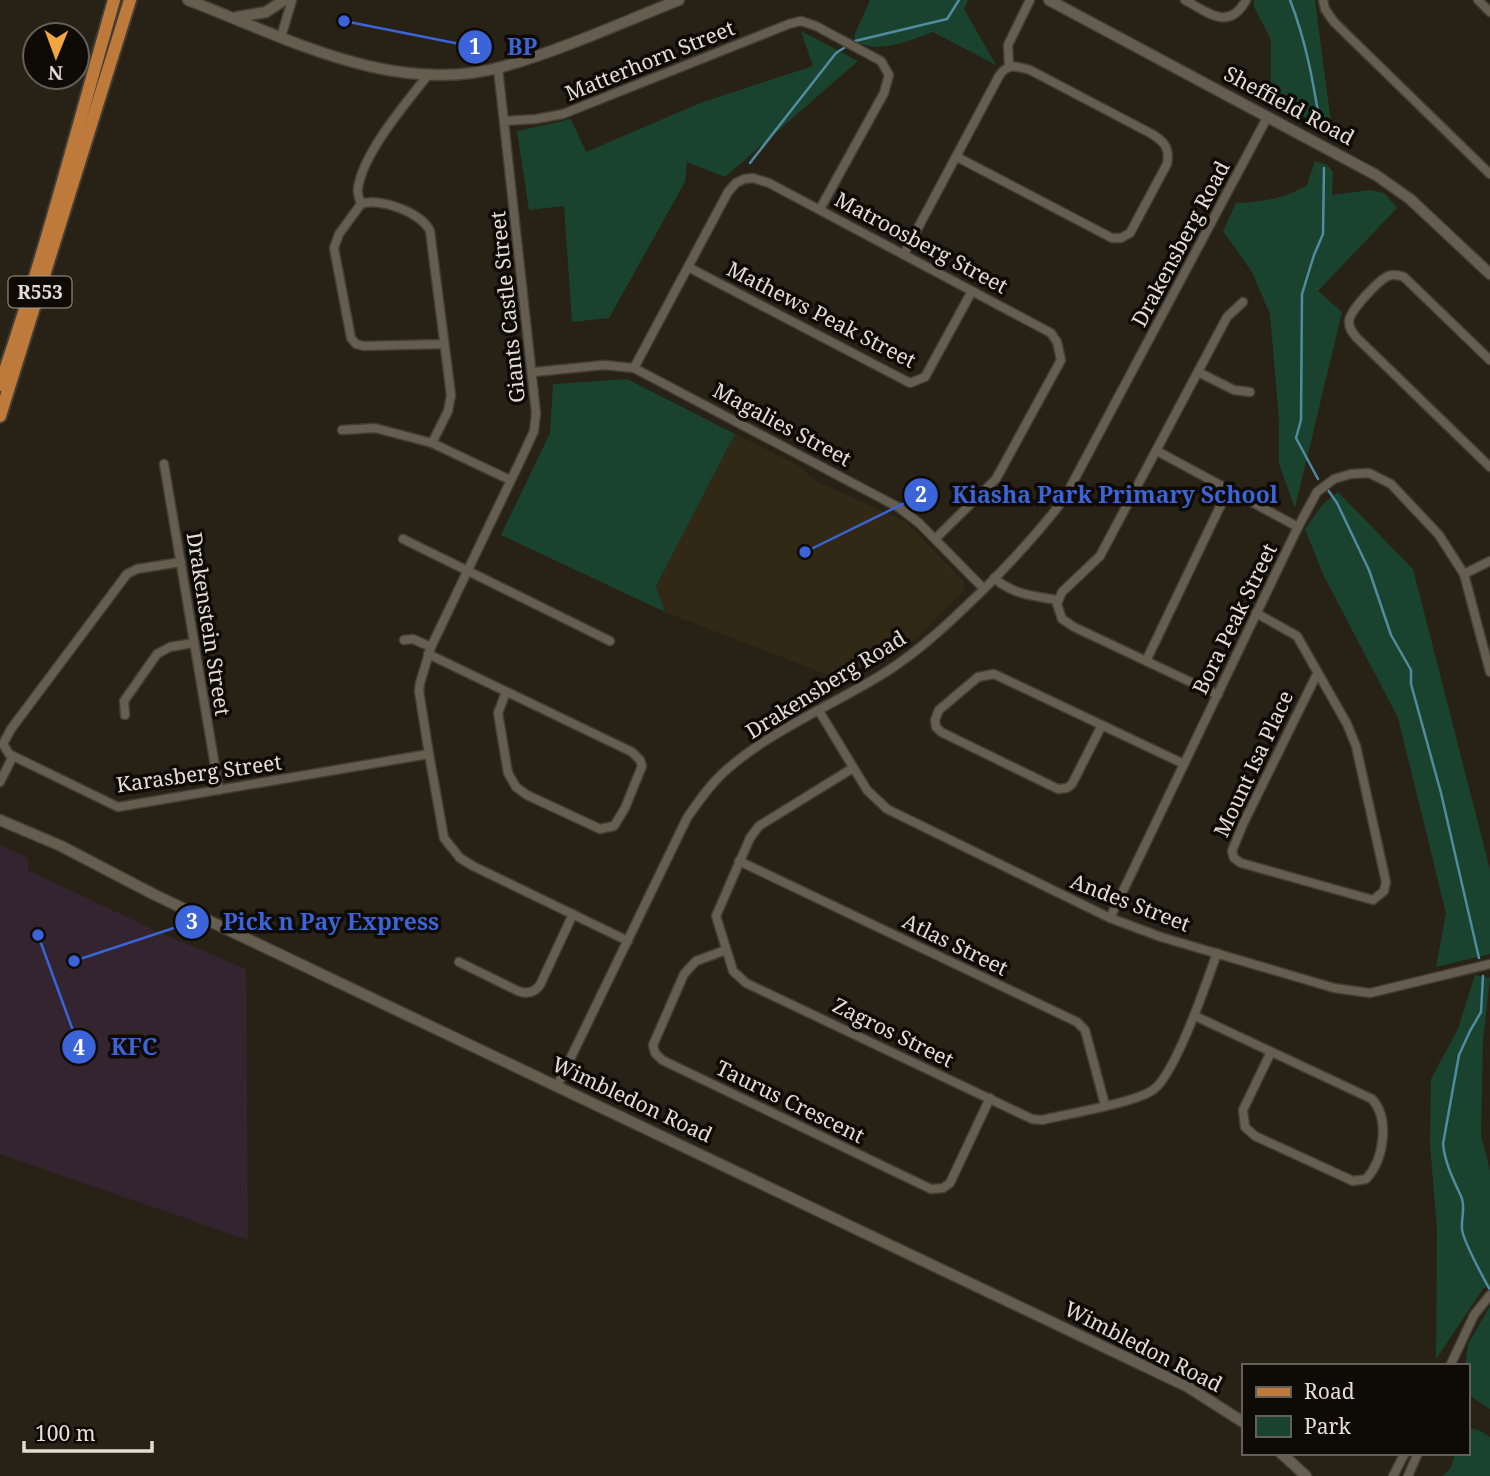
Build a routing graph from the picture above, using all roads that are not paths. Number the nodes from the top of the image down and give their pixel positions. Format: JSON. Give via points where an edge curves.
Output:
{"nodes":[{"id":1,"x":114,"y":0,"type":"edge"},
{"id":2,"x":130,"y":0,"type":"edge"},
{"id":3,"x":188,"y":0,"type":"edge"},
{"id":4,"x":284,"y":0,"type":"edge"},
{"id":5,"x":292,"y":0,"type":"edge"},
{"id":6,"x":678,"y":0,"type":"edge"},
{"id":7,"x":1030,"y":0,"type":"edge"},
{"id":8,"x":1049,"y":0,"type":"edge"},
{"id":9,"x":1185,"y":0,"type":"edge"},
{"id":10,"x":1246,"y":0,"type":"edge"},
{"id":11,"x":1323,"y":0,"type":"edge"},
{"id":12,"x":1478,"y":0,"type":"edge"},
{"id":13,"x":1490,"y":12,"type":"edge"},
{"id":14,"x":233,"y":17,"type":"junction"},
{"id":15,"x":281,"y":37,"type":"junction"},
{"id":16,"x":1009,"y":67,"type":"junction"},
{"id":17,"x":498,"y":68,"type":"junction"},
{"id":18,"x":428,"y":75,"type":"junction"},
{"id":19,"x":1268,"y":116,"type":"junction"},
{"id":20,"x":505,"y":121,"type":"junction"},
{"id":21,"x":957,"y":157,"type":"junction"},
{"id":22,"x":1490,"y":174,"type":"edge"},
{"id":23,"x":361,"y":204,"type":"junction"},
{"id":24,"x":820,"y":209,"type":"junction"},
{"id":25,"x":904,"y":254,"type":"junction"},
{"id":26,"x":688,"y":267,"type":"junction"},
{"id":27,"x":1490,"y":274,"type":"edge"},
{"id":28,"x":972,"y":290,"type":"junction"},
{"id":29,"x":1243,"y":302,"type":"dead end"},
{"id":30,"x":444,"y":344,"type":"junction"},
{"id":31,"x":1490,"y":360,"type":"edge"},
{"id":32,"x":634,"y":368,"type":"junction"},
{"id":33,"x":1198,"y":372,"type":"junction"},
{"id":34,"x":534,"y":373,"type":"junction"},
{"id":35,"x":0,"y":385,"type":"edge"},
{"id":36,"x":1250,"y":392,"type":"dead end"},
{"id":37,"x":0,"y":416,"type":"edge"},
{"id":38,"x":342,"y":430,"type":"dead end"},
{"id":39,"x":432,"y":443,"type":"junction"},
{"id":40,"x":1157,"y":451,"type":"junction"},
{"id":41,"x":164,"y":464,"type":"dead end"},
{"id":42,"x":1490,"y":467,"type":"edge"},
{"id":43,"x":510,"y":480,"type":"junction"},
{"id":44,"x":1228,"y":490,"type":"junction"},
{"id":45,"x":1298,"y":527,"type":"junction"},
{"id":46,"x":403,"y":539,"type":"dead end"},
{"id":47,"x":935,"y":539,"type":"junction"},
{"id":48,"x":1490,"y":561,"type":"edge"},
{"id":49,"x":181,"y":562,"type":"junction"},
{"id":50,"x":467,"y":572,"type":"junction"},
{"id":51,"x":1464,"y":574,"type":"junction"},
{"id":52,"x":995,"y":578,"type":"junction"},
{"id":53,"x":984,"y":589,"type":"junction"},
{"id":54,"x":1058,"y":600,"type":"junction"},
{"id":55,"x":1256,"y":613,"type":"junction"},
{"id":56,"x":404,"y":640,"type":"dead end"},
{"id":57,"x":610,"y":641,"type":"dead end"},
{"id":58,"x":193,"y":643,"type":"junction"},
{"id":59,"x":430,"y":650,"type":"junction"},
{"id":60,"x":1146,"y":660,"type":"junction"},
{"id":61,"x":1490,"y":672,"type":"edge"},
{"id":62,"x":1317,"y":674,"type":"junction"},
{"id":63,"x":506,"y":692,"type":"junction"},
{"id":64,"x":1218,"y":695,"type":"junction"},
{"id":65,"x":819,"y":711,"type":"junction"},
{"id":66,"x":125,"y":715,"type":"dead end"},
{"id":67,"x":1102,"y":725,"type":"junction"},
{"id":68,"x":429,"y":754,"type":"junction"},
{"id":69,"x":13,"y":757,"type":"junction"},
{"id":70,"x":1184,"y":764,"type":"junction"},
{"id":71,"x":853,"y":768,"type":"junction"},
{"id":72,"x":0,"y":782,"type":"edge"},
{"id":73,"x":219,"y":790,"type":"junction"},
{"id":74,"x":0,"y":820,"type":"edge"},
{"id":75,"x":739,"y":861,"type":"junction"},
{"id":76,"x":573,"y":914,"type":"junction"},
{"id":77,"x":1110,"y":918,"type":"junction"},
{"id":78,"x":628,"y":941,"type":"junction"},
{"id":79,"x":726,"y":950,"type":"junction"},
{"id":80,"x":1217,"y":953,"type":"junction"},
{"id":81,"x":459,"y":962,"type":"dead end"},
{"id":82,"x":1490,"y":964,"type":"edge"},
{"id":83,"x":1195,"y":1016,"type":"junction"},
{"id":84,"x":1271,"y":1052,"type":"junction"},
{"id":85,"x":557,"y":1086,"type":"junction"},
{"id":86,"x":990,"y":1098,"type":"junction"},
{"id":87,"x":1105,"y":1105,"type":"junction"},
{"id":88,"x":1490,"y":1295,"type":"edge"},
{"id":89,"x":1451,"y":1364,"type":"edge"},
{"id":90,"x":1242,"y":1421,"type":"edge"},
{"id":91,"x":1283,"y":1455,"type":"edge"},
{"id":92,"x":1404,"y":1455,"type":"edge"},
{"id":93,"x":1417,"y":1455,"type":"edge"},
{"id":94,"x":1306,"y":1476,"type":"edge"},
{"id":95,"x":1393,"y":1476,"type":"edge"},
{"id":96,"x":1408,"y":1476,"type":"edge"}],
"edges":[{"from":1,"to":35,"type":"main road","number":"R553"},
{"from":2,"to":37,"type":"main road","number":"R553"},
{"from":3,"to":14,"type":"street"},
{"from":4,"to":14,"type":"street","via":[[266,12]]},
{"from":5,"to":15,"type":"street"},
{"from":6,"to":17,"type":"street"},
{"from":7,"to":16,"type":"street","via":[[1008,45]]},
{"from":8,"to":19,"type":"street","name":"Sheffield Road"},
{"from":9,"to":10,"type":"street","via":[[1217,17],[1230,17]]},
{"from":11,"to":22,"type":"street","via":[[1334,22]]},
{"from":12,"to":13,"type":"street"},
{"from":14,"to":15,"type":"street"},
{"from":15,"to":18,"type":"street","via":[[376,68]]},
{"from":16,"to":21,"type":"street","via":[[999,76]]},
{"from":16,"to":21,"type":"street","via":[[1030,70],[1152,134],[1167,147],[1167,164],[1129,233],[1112,238]]},
{"from":17,"to":18,"type":"street"},
{"from":17,"to":20,"type":"street","name":"Giants Castle Street"},
{"from":18,"to":23,"type":"street","via":[[363,169],[357,192]]},
{"from":19,"to":27,"type":"street","name":"Sheffield Road","via":[[1393,186]]},
{"from":19,"to":52,"type":"street","name":"Drakensberg Road","via":[[1079,474],[1035,537]]},
{"from":20,"to":24,"type":"street","name":"Matterhorn Street","via":[[564,114],[789,24],[807,22],[881,61],[889,75],[884,93]]},
{"from":20,"to":34,"type":"street","name":"Giants Castle Street"},
{"from":21,"to":25,"type":"street"},
{"from":23,"to":30,"type":"street","via":[[375,201],[414,215],[427,225],[433,241]]},
{"from":23,"to":30,"type":"street","via":[[334,248],[351,338],[364,346]]},
{"from":24,"to":25,"type":"street","name":"Matroosberg Street"},
{"from":24,"to":26,"type":"street","name":"Matroosberg Street","via":[[769,183],[744,179],[728,192]]},
{"from":25,"to":28,"type":"street","name":"Matroosberg Street"},
{"from":26,"to":28,"type":"street","name":"Mathews Peak Street","via":[[910,383],[925,377]]},
{"from":26,"to":32,"type":"street","name":"Matroosberg Street"},
{"from":28,"to":47,"type":"street","name":"Matroosberg Street","via":[[1051,333],[1061,360],[996,478]]},
{"from":29,"to":33,"type":"street","via":[[1227,317]]},
{"from":30,"to":39,"type":"street","via":[[450,403]]},
{"from":31,"to":42,"type":"street","via":[[1398,275],[1380,281],[1349,318],[1356,337]]},
{"from":32,"to":34,"type":"street","name":"Magalies Street","via":[[604,365]]},
{"from":32,"to":47,"type":"street","name":"Magalies Street","via":[[898,507]]},
{"from":33,"to":36,"type":"street","via":[[1234,390]]},
{"from":33,"to":40,"type":"street"},
{"from":34,"to":43,"type":"street","name":"Giants Castle Street","via":[[534,432]]},
{"from":38,"to":39,"type":"street","via":[[375,428]]},
{"from":39,"to":43,"type":"street"},
{"from":40,"to":44,"type":"street"},
{"from":40,"to":54,"type":"street","via":[[1100,556]]},
{"from":41,"to":49,"type":"street","name":"Drakenstein Street"},
{"from":43,"to":50,"type":"street","name":"Giants Castle Street"},
{"from":44,"to":45,"type":"street"},
{"from":44,"to":60,"type":"street"},
{"from":45,"to":51,"type":"street","name":"Bora Peak Street","via":[[1328,482],[1369,473],[1391,484],[1439,535]]},
{"from":45,"to":55,"type":"street","name":"Bora Peak Street"},
{"from":46,"to":50,"type":"street"},
{"from":47,"to":53,"type":"street","name":"Magalies Street"},
{"from":48,"to":51,"type":"street"},
{"from":49,"to":58,"type":"street","name":"Drakenstein Street"},
{"from":49,"to":69,"type":"street","via":[[127,574],[5,738],[4,748]]},
{"from":50,"to":57,"type":"street"},
{"from":50,"to":59,"type":"street","name":"Giants Castle Street"},
{"from":51,"to":61,"type":"street","name":"Bora Peak Street"},
{"from":52,"to":53,"type":"street","name":"Drakensberg Road"},
{"from":52,"to":54,"type":"street","via":[[1018,593]]},
{"from":53,"to":65,"type":"street","name":"Drakensberg Road","via":[[915,651]]},
{"from":54,"to":60,"type":"street","via":[[1064,621]]},
{"from":55,"to":62,"type":"street","name":"Mount Isa Place","via":[[1297,636]]},
{"from":55,"to":64,"type":"street","name":"Bora Peak Street"},
{"from":56,"to":59,"type":"street","via":[[414,639]]},
{"from":58,"to":66,"type":"street","via":[[157,654],[124,701]]},
{"from":58,"to":73,"type":"street","name":"Drakenstein Street"},
{"from":59,"to":63,"type":"street"},
{"from":59,"to":68,"type":"street","name":"Giants Castle Street","via":[[419,691]]},
{"from":60,"to":64,"type":"street"},
{"from":62,"to":62,"type":"street","name":"Mount Isa Place","via":[[1356,747],[1386,882],[1384,891],[1373,900],[1241,863],[1233,855],[1232,847]]},
{"from":63,"to":63,"type":"street","via":[[632,752],[640,760],[640,773],[614,826],[600,829],[516,787],[508,773],[498,713]]},
{"from":64,"to":70,"type":"street","name":"Bora Peak Street"},
{"from":65,"to":71,"type":"street","name":"Andes Street"},
{"from":65,"to":78,"type":"street","name":"Drakensberg Road","via":[[736,762],[711,785],[687,818]]},
{"from":67,"to":67,"type":"street","via":[[989,674],[978,677],[939,710],[935,720],[941,732],[1058,789],[1072,784]]},
{"from":67,"to":70,"type":"street"},
{"from":68,"to":73,"type":"street","name":"Karasberg Street"},
{"from":68,"to":76,"type":"street","name":"Giants Castle Street","via":[[444,838],[451,848],[473,866]]},
{"from":69,"to":72,"type":"street"},
{"from":69,"to":73,"type":"street","name":"Karasberg Street","via":[[118,807]]},
{"from":70,"to":77,"type":"street","name":"Bora Peak Street"},
{"from":71,"to":75,"type":"street","name":"Zagros Street","via":[[759,825]]},
{"from":71,"to":77,"type":"street","name":"Andes Street","via":[[873,797],[895,814]]},
{"from":74,"to":85,"type":"street","name":"Wimbledon Road"},
{"from":75,"to":79,"type":"street","name":"Zagros Street","via":[[716,916]]},
{"from":75,"to":87,"type":"street","name":"Atlas Street","via":[[1077,1022],[1085,1030]]},
{"from":76,"to":78,"type":"street","name":"Giants Castle Street"},
{"from":76,"to":81,"type":"street","via":[[540,985],[531,992],[518,991]]},
{"from":77,"to":80,"type":"street","name":"Andes Street"},
{"from":78,"to":85,"type":"street","name":"Drakensberg Road"},
{"from":79,"to":86,"type":"street","name":"Zagros Street","via":[[734,973],[746,983]]},
{"from":79,"to":86,"type":"street","name":"Taurus Crescent","via":[[696,961],[684,974],[653,1045],[662,1060],[932,1189],[950,1183]]},
{"from":80,"to":82,"type":"street","name":"Andes Street","via":[[1360,993]]},
{"from":80,"to":83,"type":"street","name":"Zagros Street"},
{"from":83,"to":84,"type":"street"},
{"from":83,"to":87,"type":"street","name":"Zagros Street","via":[[1155,1088]]},
{"from":84,"to":84,"type":"street","via":[[1376,1104],[1381,1113],[1380,1157],[1366,1179],[1353,1181],[1255,1136],[1245,1127],[1243,1110]]},
{"from":85,"to":90,"type":"street","name":"Wimbledon Road","via":[[1188,1387]]},
{"from":86,"to":87,"type":"street","name":"Zagros Street","via":[[1038,1120]]},
{"from":88,"to":89,"type":"street","via":[[1474,1315]]},
{"from":91,"to":94,"type":"street"},
{"from":92,"to":95,"type":"street"},
{"from":93,"to":96,"type":"street"}]}
